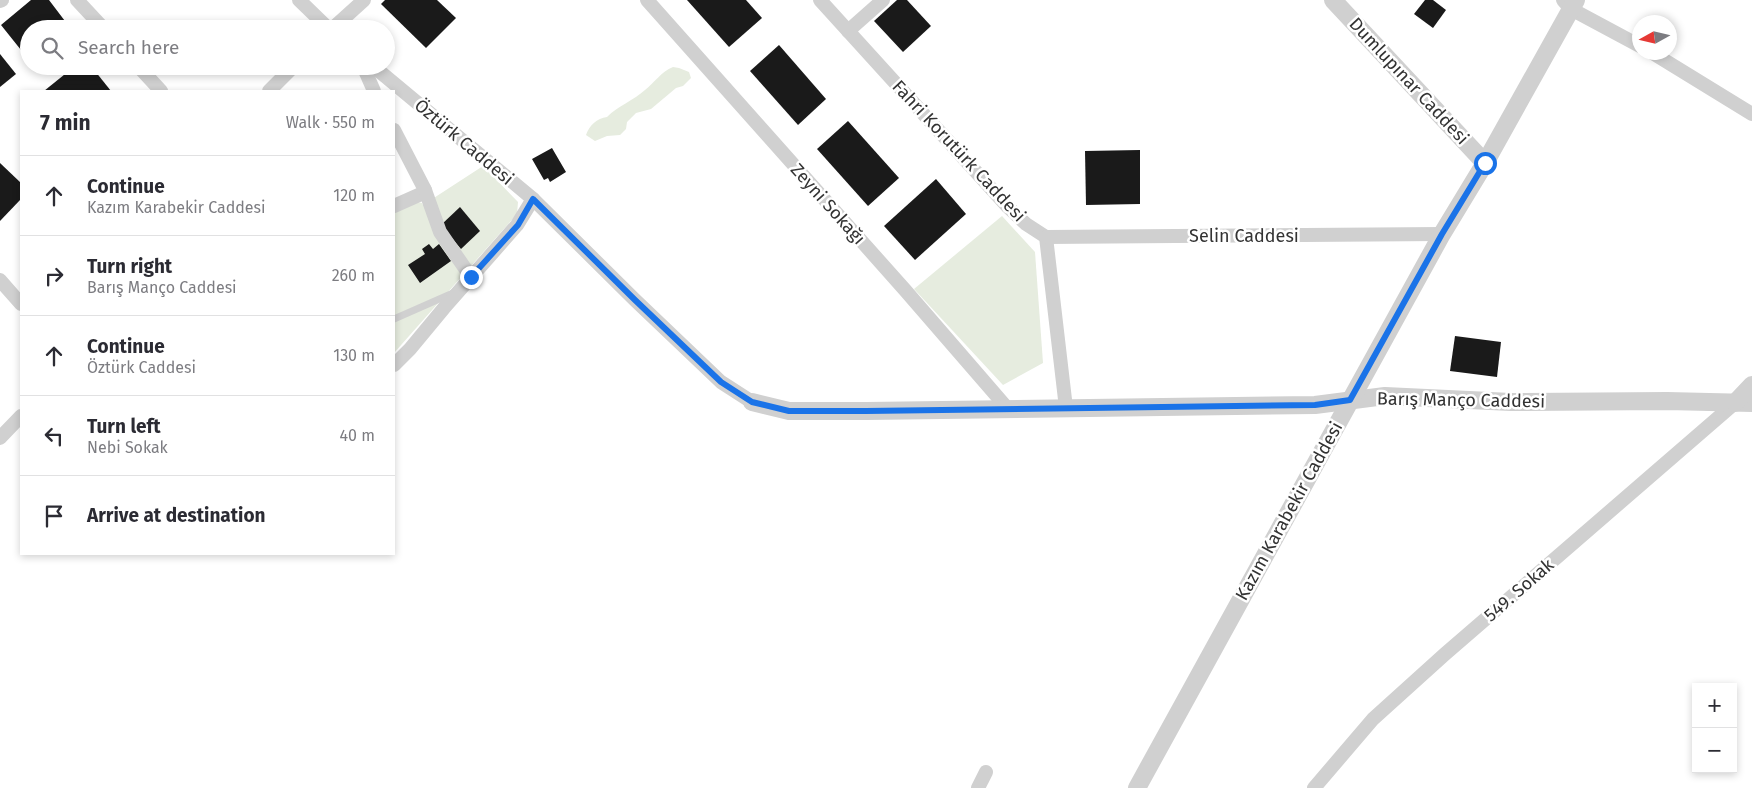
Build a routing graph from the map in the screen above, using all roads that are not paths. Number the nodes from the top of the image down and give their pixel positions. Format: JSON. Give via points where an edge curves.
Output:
{"nodes":[{"id":1,"x":77,"y":0,"type":"edge"},
{"id":2,"x":298,"y":0,"type":"edge"},
{"id":3,"x":364,"y":0,"type":"edge"},
{"id":4,"x":647,"y":0,"type":"edge"},
{"id":5,"x":820,"y":0,"type":"edge"},
{"id":6,"x":883,"y":0,"type":"edge"},
{"id":7,"x":1332,"y":0,"type":"edge"},
{"id":8,"x":1570,"y":3,"type":"edge"},
{"id":9,"x":96,"y":20,"type":"edge"},
{"id":10,"x":319,"y":20,"type":"edge"},
{"id":11,"x":342,"y":20,"type":"edge"},
{"id":12,"x":848,"y":31,"type":"junction"},
{"id":13,"x":1632,"y":41,"type":"edge"},
{"id":14,"x":1664,"y":60,"type":"edge"},
{"id":15,"x":146,"y":75,"type":"edge"},
{"id":16,"x":285,"y":75,"type":"edge"},
{"id":17,"x":367,"y":75,"type":"edge"},
{"id":18,"x":384,"y":75,"type":"edge"},
{"id":19,"x":160,"y":90,"type":"edge"},
{"id":20,"x":270,"y":90,"type":"edge"},
{"id":21,"x":374,"y":90,"type":"edge"},
{"id":22,"x":1752,"y":114,"type":"edge"},
{"id":23,"x":395,"y":132,"type":"edge"},
{"id":24,"x":1485,"y":163,"type":"junction"},
{"id":25,"x":425,"y":190,"type":"junction"},
{"id":26,"x":533,"y":199,"type":"junction"},
{"id":27,"x":395,"y":206,"type":"edge"},
{"id":28,"x":1442,"y":234,"type":"junction"},
{"id":29,"x":1046,"y":237,"type":"junction"},
{"id":30,"x":471,"y":277,"type":"junction"},
{"id":31,"x":0,"y":280,"type":"edge"},
{"id":32,"x":460,"y":290,"type":"junction"},
{"id":33,"x":20,"y":303,"type":"edge"},
{"id":34,"x":395,"y":319,"type":"edge"},
{"id":35,"x":395,"y":364,"type":"edge"},
{"id":36,"x":1752,"y":385,"type":"edge"},
{"id":37,"x":1350,"y":400,"type":"junction"},
{"id":38,"x":752,"y":402,"type":"joint"},
{"id":39,"x":1743,"y":403,"type":"edge"},
{"id":40,"x":1066,"y":408,"type":"junction"},
{"id":41,"x":1008,"y":409,"type":"junction"},
{"id":42,"x":20,"y":417,"type":"edge"},
{"id":43,"x":0,"y":438,"type":"edge"},
{"id":44,"x":986,"y":772,"type":"dead end"},
{"id":45,"x":978,"y":788,"type":"edge"},
{"id":46,"x":1137,"y":788,"type":"edge"},
{"id":47,"x":1314,"y":788,"type":"edge"}],
"edges":[{"from":1,"to":9,"type":"street"},
{"from":2,"to":10,"type":"street"},
{"from":3,"to":11,"type":"street"},
{"from":4,"to":41,"type":"street","name":"Zeyni Sokağı"},
{"from":5,"to":12,"type":"street","name":"Fahri Korutürk Caddesi"},
{"from":6,"to":12,"type":"street"},
{"from":7,"to":24,"type":"street","name":"Dumlupınar Caddesi"},
{"from":8,"to":13,"type":"street"},
{"from":8,"to":24,"type":"street","name":"Kazım Karabekir Caddesi"},
{"from":12,"to":29,"type":"street","name":"Fahri Korutürk Caddesi","via":[[1008,207]]},
{"from":14,"to":22,"type":"street"},
{"from":15,"to":19,"type":"street"},
{"from":16,"to":20,"type":"street"},
{"from":17,"to":21,"type":"street"},
{"from":18,"to":26,"type":"street","name":"Öztürk Caddesi"},
{"from":23,"to":25,"type":"street"},
{"from":24,"to":28,"type":"street","name":"Kazım Karabekir Caddesi"},
{"from":25,"to":27,"type":"street"},
{"from":25,"to":30,"type":"street","via":[[440,232]]},
{"from":26,"to":30,"type":"street","via":[[518,225]]},
{"from":26,"to":38,"type":"street","name":"Öztürk Caddesi","via":[[721,382]]},
{"from":28,"to":29,"type":"street","name":"Selin Caddesi"},
{"from":28,"to":37,"type":"street","name":"Kazım Karabekir Caddesi"},
{"from":29,"to":40,"type":"street"},
{"from":30,"to":32,"type":"street"},
{"from":31,"to":33,"type":"street"},
{"from":32,"to":34,"type":"lane"},
{"from":32,"to":35,"type":"street"},
{"from":36,"to":39,"type":"street"},
{"from":37,"to":39,"type":"street","name":"Barış Manço Caddesi","via":[[1385,396],[1511,402]]},
{"from":37,"to":40,"type":"street","name":"Barış Manço Caddesi","via":[[1315,405]]},
{"from":37,"to":46,"type":"street","name":"Kazım Karabekir Caddesi"},
{"from":38,"to":41,"type":"street","name":"Barış Manço Caddesi","via":[[789,411]]},
{"from":39,"to":47,"type":"street","name":"549. Sokak","via":[[1445,654],[1373,719]]},
{"from":40,"to":41,"type":"street","name":"Barış Manço Caddesi"},
{"from":42,"to":43,"type":"street"},
{"from":44,"to":45,"type":"street"}]}
